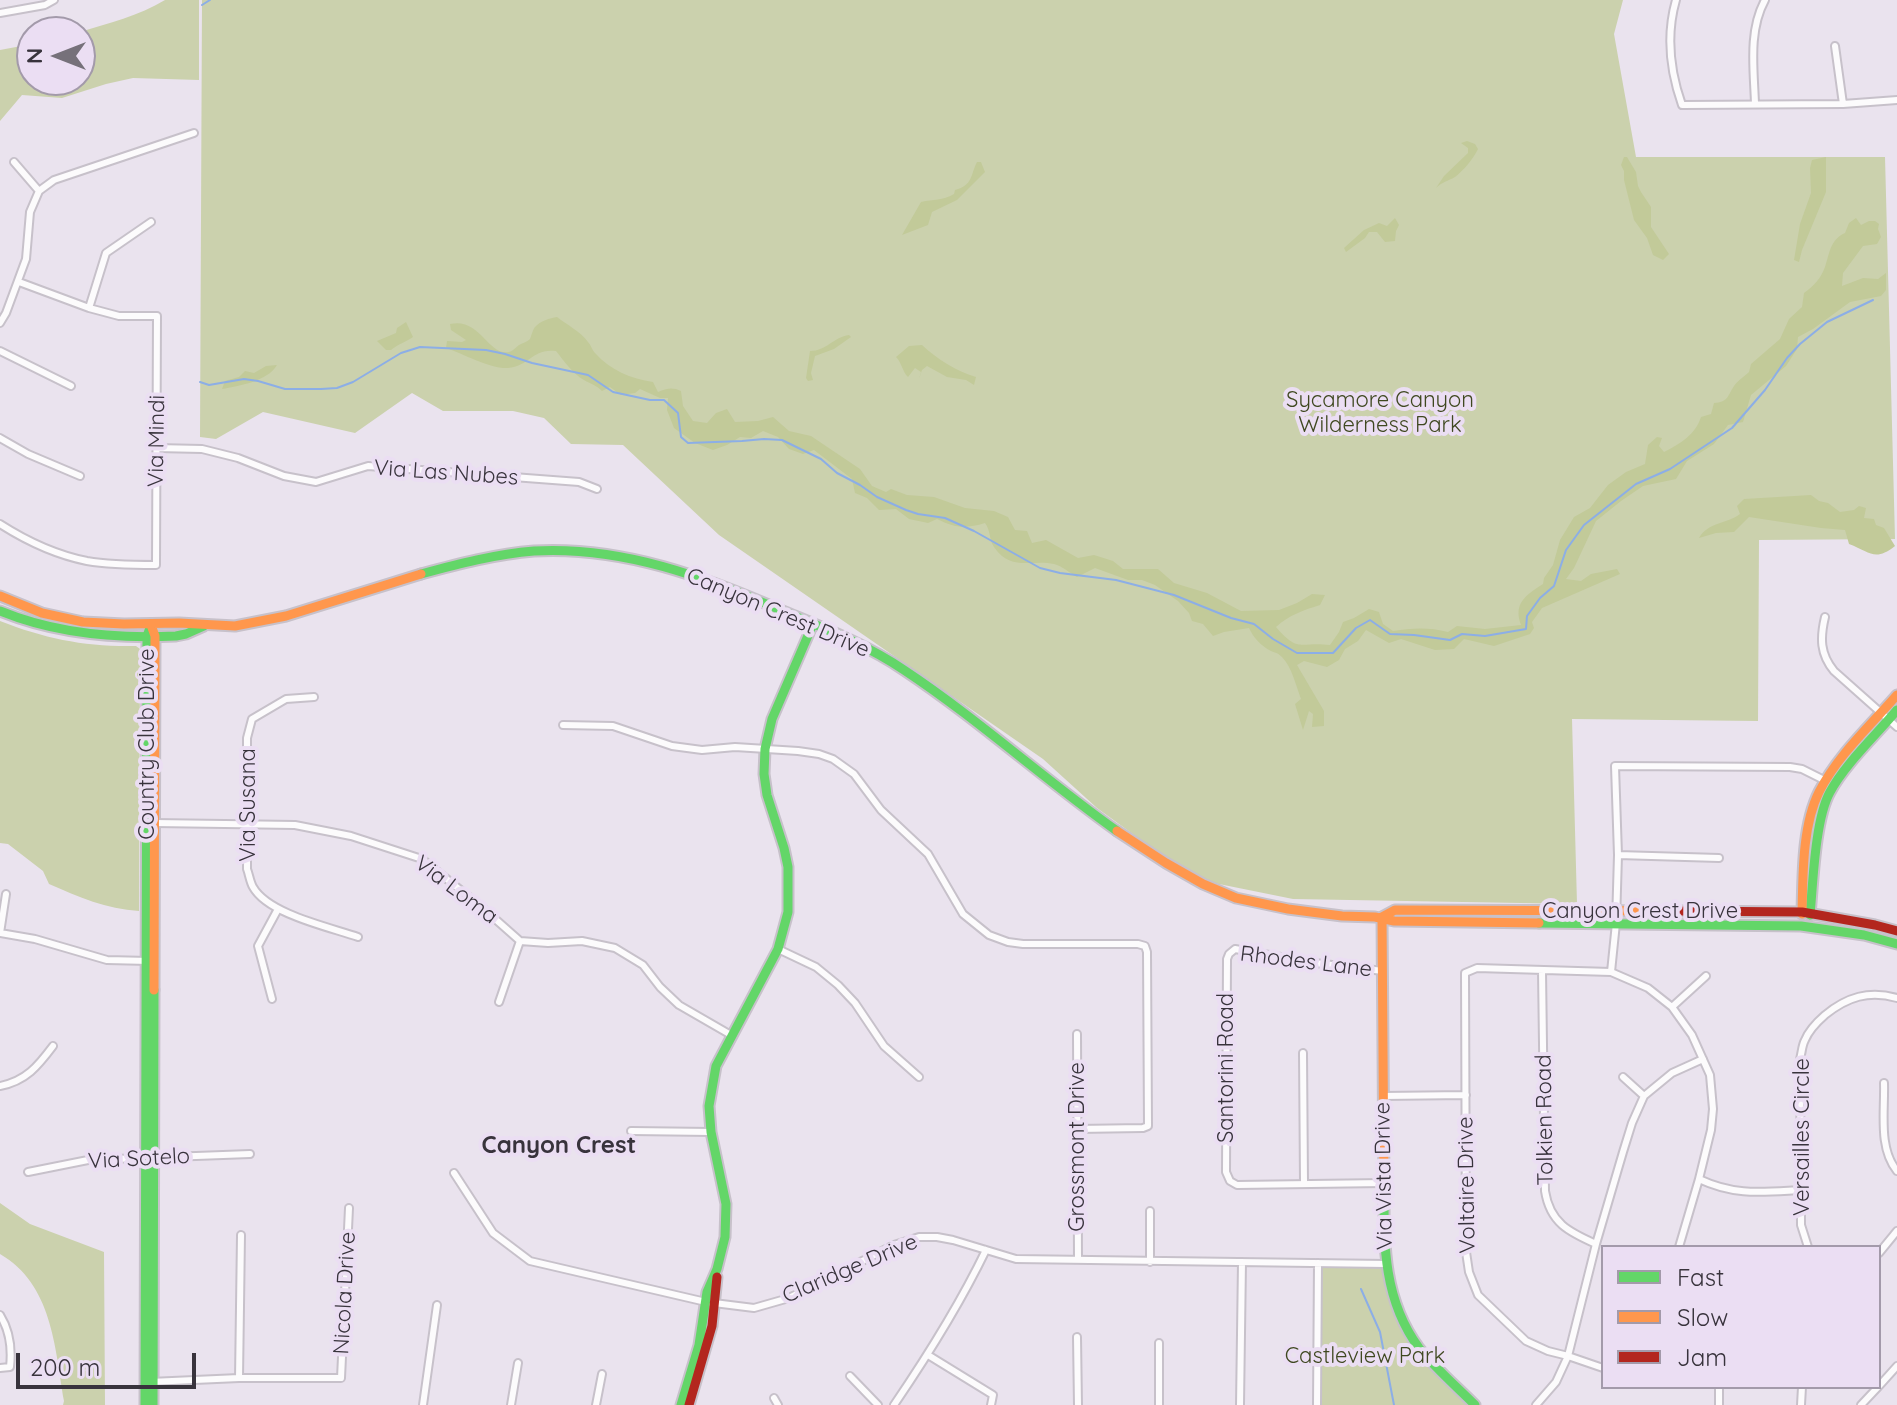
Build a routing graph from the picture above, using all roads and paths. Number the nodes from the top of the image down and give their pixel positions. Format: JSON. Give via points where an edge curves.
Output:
{"nodes":[{"id":1,"x":54,"y":0,"type":"edge"},
{"id":2,"x":1676,"y":0,"type":"edge"},
{"id":3,"x":1765,"y":0,"type":"edge"},
{"id":4,"x":0,"y":13,"type":"edge"},
{"id":5,"x":1835,"y":46,"type":"dead end"},
{"id":6,"x":1897,"y":100,"type":"edge"},
{"id":7,"x":1755,"y":104,"type":"junction"},
{"id":8,"x":1843,"y":104,"type":"junction"},
{"id":9,"x":194,"y":133,"type":"dead end"},
{"id":10,"x":14,"y":162,"type":"dead end"},
{"id":11,"x":39,"y":191,"type":"junction"},
{"id":12,"x":151,"y":222,"type":"dead end"},
{"id":13,"x":19,"y":282,"type":"junction"},
{"id":14,"x":89,"y":308,"type":"junction"},
{"id":15,"x":0,"y":323,"type":"edge"},
{"id":16,"x":0,"y":351,"type":"edge"},
{"id":17,"x":71,"y":386,"type":"dead end"},
{"id":18,"x":0,"y":438,"type":"edge"},
{"id":19,"x":156,"y":448,"type":"junction"},
{"id":20,"x":80,"y":476,"type":"dead end"},
{"id":21,"x":597,"y":489,"type":"dead end"},
{"id":22,"x":0,"y":524,"type":"edge"},
{"id":23,"x":0,"y":596,"type":"edge"},
{"id":24,"x":0,"y":611,"type":"edge"},
{"id":25,"x":1825,"y":617,"type":"dead end"},
{"id":26,"x":813,"y":624,"type":"junction"},
{"id":27,"x":151,"y":625,"type":"junction"},
{"id":28,"x":204,"y":626,"type":"junction"},
{"id":29,"x":151,"y":636,"type":"junction"},
{"id":30,"x":1897,"y":695,"type":"edge"},
{"id":31,"x":314,"y":697,"type":"dead end"},
{"id":32,"x":1897,"y":710,"type":"edge"},
{"id":33,"x":1884,"y":716,"type":"junction"},
{"id":34,"x":563,"y":725,"type":"dead end"},
{"id":35,"x":1897,"y":727,"type":"edge"},
{"id":36,"x":765,"y":749,"type":"junction"},
{"id":37,"x":1830,"y":783,"type":"junction"},
{"id":38,"x":150,"y":823,"type":"junction"},
{"id":39,"x":247,"y":824,"type":"junction"},
{"id":40,"x":1618,"y":855,"type":"junction"},
{"id":41,"x":1719,"y":858,"type":"dead end"},
{"id":42,"x":6,"y":894,"type":"dead end"},
{"id":43,"x":278,"y":909,"type":"junction"},
{"id":44,"x":1616,"y":910,"type":"junction"},
{"id":45,"x":1806,"y":912,"type":"junction"},
{"id":46,"x":1382,"y":917,"type":"junction"},
{"id":47,"x":1616,"y":923,"type":"junction"},
{"id":48,"x":1805,"y":926,"type":"junction"},
{"id":49,"x":1897,"y":931,"type":"edge"},
{"id":50,"x":0,"y":933,"type":"edge"},
{"id":51,"x":358,"y":937,"type":"dead end"},
{"id":52,"x":520,"y":941,"type":"junction"},
{"id":53,"x":1897,"y":944,"type":"edge"},
{"id":54,"x":778,"y":949,"type":"junction"},
{"id":55,"x":1229,"y":954,"type":"joint"},
{"id":56,"x":150,"y":961,"type":"junction"},
{"id":57,"x":1383,"y":971,"type":"junction"},
{"id":58,"x":1542,"y":971,"type":"junction"},
{"id":59,"x":1611,"y":972,"type":"junction"},
{"id":60,"x":1706,"y":976,"type":"dead end"},
{"id":61,"x":1897,"y":998,"type":"edge"},
{"id":62,"x":272,"y":999,"type":"dead end"},
{"id":63,"x":499,"y":1002,"type":"dead end"},
{"id":64,"x":1672,"y":1007,"type":"junction"},
{"id":65,"x":1077,"y":1034,"type":"dead end"},
{"id":66,"x":731,"y":1035,"type":"junction"},
{"id":67,"x":53,"y":1046,"type":"dead end"},
{"id":68,"x":1303,"y":1053,"type":"dead end"},
{"id":69,"x":1703,"y":1059,"type":"junction"},
{"id":70,"x":919,"y":1077,"type":"dead end"},
{"id":71,"x":1623,"y":1077,"type":"dead end"},
{"id":72,"x":1884,"y":1083,"type":"dead end"},
{"id":73,"x":0,"y":1086,"type":"edge"},
{"id":74,"x":1466,"y":1095,"type":"junction"},
{"id":75,"x":1383,"y":1096,"type":"junction"},
{"id":76,"x":1644,"y":1096,"type":"junction"},
{"id":77,"x":1077,"y":1129,"type":"junction"},
{"id":78,"x":631,"y":1131,"type":"dead end"},
{"id":79,"x":711,"y":1132,"type":"junction"},
{"id":80,"x":250,"y":1154,"type":"dead end"},
{"id":81,"x":149,"y":1158,"type":"junction"},
{"id":82,"x":1897,"y":1171,"type":"edge"},
{"id":83,"x":28,"y":1172,"type":"dead end"},
{"id":84,"x":454,"y":1173,"type":"dead end"},
{"id":85,"x":1699,"y":1179,"type":"junction"},
{"id":86,"x":1304,"y":1183,"type":"junction"},
{"id":87,"x":1384,"y":1183,"type":"junction"},
{"id":88,"x":1801,"y":1190,"type":"junction"},
{"id":89,"x":349,"y":1208,"type":"dead end"},
{"id":90,"x":1150,"y":1211,"type":"dead end"},
{"id":91,"x":1897,"y":1231,"type":"edge"},
{"id":92,"x":241,"y":1235,"type":"dead end"},
{"id":93,"x":1596,"y":1244,"type":"junction"},
{"id":94,"x":1680,"y":1245,"type":"edge"},
{"id":95,"x":1807,"y":1245,"type":"edge"},
{"id":96,"x":986,"y":1250,"type":"junction"},
{"id":97,"x":1881,"y":1251,"type":"edge"},
{"id":98,"x":1078,"y":1260,"type":"junction"},
{"id":99,"x":1150,"y":1262,"type":"junction"},
{"id":100,"x":1242,"y":1262,"type":"junction"},
{"id":101,"x":1318,"y":1263,"type":"junction"},
{"id":102,"x":1386,"y":1264,"type":"junction"},
{"id":103,"x":710,"y":1303,"type":"junction"},
{"id":104,"x":437,"y":1305,"type":"dead end"},
{"id":105,"x":0,"y":1315,"type":"edge"},
{"id":106,"x":1077,"y":1337,"type":"dead end"},
{"id":107,"x":1159,"y":1343,"type":"dead end"},
{"id":108,"x":928,"y":1355,"type":"junction"},
{"id":109,"x":1568,"y":1356,"type":"junction"},
{"id":110,"x":518,"y":1363,"type":"dead end"},
{"id":111,"x":1897,"y":1366,"type":"edge"},
{"id":112,"x":1601,"y":1367,"type":"edge"},
{"id":113,"x":0,"y":1368,"type":"edge"},
{"id":114,"x":602,"y":1374,"type":"dead end"},
{"id":115,"x":850,"y":1376,"type":"dead end"},
{"id":116,"x":239,"y":1378,"type":"junction"},
{"id":117,"x":149,"y":1382,"type":"junction"},
{"id":118,"x":1881,"y":1385,"type":"edge"},
{"id":119,"x":1877,"y":1389,"type":"edge"},
{"id":120,"x":145,"y":1405,"type":"edge"},
{"id":121,"x":153,"y":1405,"type":"edge"},
{"id":122,"x":423,"y":1405,"type":"edge"},
{"id":123,"x":511,"y":1405,"type":"edge"},
{"id":124,"x":596,"y":1405,"type":"edge"},
{"id":125,"x":681,"y":1405,"type":"edge"},
{"id":126,"x":689,"y":1405,"type":"edge"},
{"id":127,"x":878,"y":1405,"type":"edge"},
{"id":128,"x":894,"y":1405,"type":"edge"},
{"id":129,"x":991,"y":1405,"type":"edge"},
{"id":130,"x":1078,"y":1405,"type":"edge"},
{"id":131,"x":1159,"y":1405,"type":"edge"},
{"id":132,"x":1240,"y":1405,"type":"edge"},
{"id":133,"x":1317,"y":1405,"type":"edge"},
{"id":134,"x":1475,"y":1405,"type":"edge"},
{"id":135,"x":1536,"y":1405,"type":"edge"},
{"id":136,"x":1861,"y":1405,"type":"edge"}],
"edges":[{"from":1,"to":4,"type":"street"},
{"from":2,"to":7,"type":"street","via":[[1670,51],[1682,105]]},
{"from":3,"to":7,"type":"street","via":[[1754,43]]},
{"from":5,"to":8,"type":"street"},
{"from":6,"to":8,"type":"street"},
{"from":7,"to":8,"type":"street"},
{"from":9,"to":11,"type":"street","via":[[54,180]]},
{"from":10,"to":11,"type":"street"},
{"from":11,"to":13,"type":"street","via":[[30,212]]},
{"from":12,"to":14,"type":"street","via":[[106,253]]},
{"from":13,"to":14,"type":"street"},
{"from":13,"to":15,"type":"street"},
{"from":14,"to":19,"type":"street","name":"Via Mindi","via":[[119,316],[157,316]]},
{"from":16,"to":17,"type":"street"},
{"from":18,"to":20,"type":"street"},
{"from":19,"to":21,"type":"street","name":"Via Las Nubes","via":[[202,449],[316,482],[368,466],[579,482]]},
{"from":19,"to":22,"type":"street","name":"Via Mindi","via":[[156,565],[85,560]]},
{"from":23,"to":27,"type":"main road","name":"Canyon Crest Drive","via":[[90,624]]},
{"from":24,"to":29,"type":"main road","name":"Canyon Crest Drive","via":[[85,636]]},
{"from":25,"to":33,"type":"street","via":[[1821,645],[1826,661]]},
{"from":26,"to":28,"type":"main road","name":"Canyon Crest Drive","via":[[740,591],[647,561],[574,550],[460,562],[289,616],[239,626]]},
{"from":26,"to":36,"type":"main road","via":[[772,719]]},
{"from":26,"to":46,"type":"main road","name":"Canyon Crest Drive","via":[[863,645],[922,683],[1106,822],[1206,886],[1288,911]]},
{"from":27,"to":28,"type":"main road","name":"Canyon Crest Drive"},
{"from":27,"to":29,"type":"main road","name":"Country Club Drive"},
{"from":28,"to":29,"type":"main road","name":"Canyon Crest Drive","via":[[185,634]]},
{"from":29,"to":38,"type":"main road","name":"Country Club Drive"},
{"from":30,"to":33,"type":"main road"},
{"from":31,"to":39,"type":"street","name":"Via Susana","via":[[286,699],[252,719],[247,738]]},
{"from":32,"to":33,"type":"main road"},
{"from":33,"to":35,"type":"street"},
{"from":33,"to":37,"type":"main road","via":[[1830,774]]},
{"from":34,"to":36,"type":"street","via":[[613,726],[702,750]]},
{"from":36,"to":54,"type":"main road","via":[[766,788],[789,876],[788,912]]},
{"from":36,"to":77,"type":"street","via":[[812,753],[850,770],[885,815],[928,854],[960,911],[989,935],[1018,944],[1145,946],[1149,1123]]},
{"from":37,"to":40,"type":"street","via":[[1790,767],[1615,766]]},
{"from":37,"to":45,"type":"main road"},
{"from":38,"to":39,"type":"street","name":"Via Loma"},
{"from":38,"to":56,"type":"main road","name":"Country Club Drive"},
{"from":39,"to":43,"type":"street","name":"Via Susana","via":[[252,886]]},
{"from":39,"to":52,"type":"street","name":"Via Loma","via":[[337,833],[422,859]]},
{"from":40,"to":41,"type":"street"},
{"from":40,"to":44,"type":"street"},
{"from":42,"to":50,"type":"street"},
{"from":43,"to":51,"type":"street","name":"Via Susana"},
{"from":43,"to":62,"type":"street","via":[[258,946]]},
{"from":44,"to":45,"type":"main road","name":"Canyon Crest Drive"},
{"from":44,"to":46,"type":"main road","name":"Canyon Crest Drive","via":[[1395,910]]},
{"from":44,"to":47,"type":"street"},
{"from":45,"to":48,"type":"main road"},
{"from":45,"to":49,"type":"main road","name":"Canyon Crest Drive"},
{"from":46,"to":47,"type":"main road","name":"Canyon Crest Drive"},
{"from":46,"to":57,"type":"main road","name":"Via Vista Drive"},
{"from":47,"to":48,"type":"main road","name":"Canyon Crest Drive"},
{"from":47,"to":59,"type":"street"},
{"from":48,"to":53,"type":"main road","name":"Canyon Crest Drive"},
{"from":50,"to":56,"type":"street","via":[[107,960]]},
{"from":52,"to":63,"type":"street"},
{"from":52,"to":66,"type":"street","via":[[582,941],[623,951],[679,1005]]},
{"from":54,"to":66,"type":"main road"},
{"from":54,"to":70,"type":"street","via":[[816,967],[838,985],[888,1050]]},
{"from":55,"to":57,"type":"street","name":"Rhodes Lane","via":[[1235,949]]},
{"from":55,"to":86,"type":"street","name":"Santorini Road","via":[[1226,1172],[1237,1185]]},
{"from":56,"to":81,"type":"main road","name":"Country Club Drive"},
{"from":57,"to":75,"type":"main road","name":"Via Vista Drive"},
{"from":58,"to":59,"type":"street"},
{"from":58,"to":74,"type":"street","name":"Voltaire Drive","via":[[1477,968],[1465,973]]},
{"from":58,"to":93,"type":"street","name":"Tolkien Road","via":[[1547,1205],[1572,1233]]},
{"from":59,"to":64,"type":"street","via":[[1648,988]]},
{"from":60,"to":64,"type":"street"},
{"from":61,"to":88,"type":"street","name":"Versailles Circle","via":[[1854,997],[1815,1024],[1805,1038],[1800,1059]]},
{"from":64,"to":69,"type":"street"},
{"from":65,"to":77,"type":"street","name":"Grossmont Drive"},
{"from":66,"to":79,"type":"main road","via":[[716,1066]]},
{"from":67,"to":73,"type":"street","via":[[31,1074]]},
{"from":68,"to":86,"type":"street"},
{"from":69,"to":76,"type":"street","via":[[1672,1073]]},
{"from":69,"to":85,"type":"street","via":[[1713,1109]]},
{"from":71,"to":76,"type":"street"},
{"from":72,"to":82,"type":"street","via":[[1886,1143]]},
{"from":74,"to":75,"type":"street"},
{"from":74,"to":109,"type":"street","name":"Voltaire Drive","via":[[1469,1272],[1478,1295],[1526,1341]]},
{"from":75,"to":87,"type":"main road","name":"Via Vista Drive"},
{"from":76,"to":93,"type":"street"},
{"from":77,"to":98,"type":"street","name":"Grossmont Drive"},
{"from":78,"to":79,"type":"street"},
{"from":79,"to":103,"type":"main road","via":[[726,1204],[717,1294]]},
{"from":80,"to":81,"type":"street","name":"Via Sotelo"},
{"from":81,"to":83,"type":"street","name":"Via Sotelo","via":[[88,1160]]},
{"from":81,"to":117,"type":"main road","name":"Country Club Drive"},
{"from":84,"to":103,"type":"street","name":"Claridge Drive","via":[[493,1233],[530,1261]]},
{"from":85,"to":88,"type":"street","via":[[1746,1193]]},
{"from":85,"to":94,"type":"street"},
{"from":86,"to":87,"type":"street"},
{"from":87,"to":102,"type":"main road","name":"Via Vista Drive"},
{"from":88,"to":95,"type":"street","name":"Versailles Circle","via":[[1801,1225]]},
{"from":89,"to":116,"type":"street","name":"Nicola Drive","via":[[341,1378]]},
{"from":90,"to":99,"type":"street"},
{"from":91,"to":97,"type":"street"},
{"from":92,"to":116,"type":"street"},
{"from":93,"to":109,"type":"street"},
{"from":96,"to":98,"type":"street","name":"Claridge Drive","via":[[1016,1259]]},
{"from":96,"to":103,"type":"street","name":"Claridge Drive","via":[[919,1237],[789,1298],[754,1308]]},
{"from":96,"to":108,"type":"street"},
{"from":98,"to":99,"type":"street","name":"Claridge Drive"},
{"from":99,"to":100,"type":"street","name":"Claridge Drive"},
{"from":100,"to":101,"type":"street","name":"Claridge Drive"},
{"from":100,"to":132,"type":"street"},
{"from":101,"to":102,"type":"street","name":"Claridge Drive"},
{"from":101,"to":133,"type":"street"},
{"from":102,"to":134,"type":"main road","name":"Via Vista Drive","via":[[1390,1288],[1414,1341]]},
{"from":103,"to":125,"type":"main road"},
{"from":103,"to":126,"type":"main road","via":[[706,1350]]},
{"from":104,"to":122,"type":"street"},
{"from":105,"to":113,"type":"street","via":[[11,1354],[10,1367]]},
{"from":106,"to":130,"type":"street"},
{"from":107,"to":131,"type":"street"},
{"from":108,"to":128,"type":"street"},
{"from":108,"to":129,"type":"street","via":[[993,1395]]},
{"from":109,"to":112,"type":"street","name":"Voltaire Drive"},
{"from":109,"to":135,"type":"street","via":[[1556,1382]]},
{"from":110,"to":123,"type":"street"},
{"from":111,"to":118,"type":"street"},
{"from":114,"to":124,"type":"street"},
{"from":115,"to":127,"type":"street"},
{"from":116,"to":117,"type":"street"},
{"from":117,"to":120,"type":"main road","name":"Country Club Drive"},
{"from":117,"to":121,"type":"main road","name":"Country Club Drive"},
{"from":119,"to":136,"type":"street"}]}
